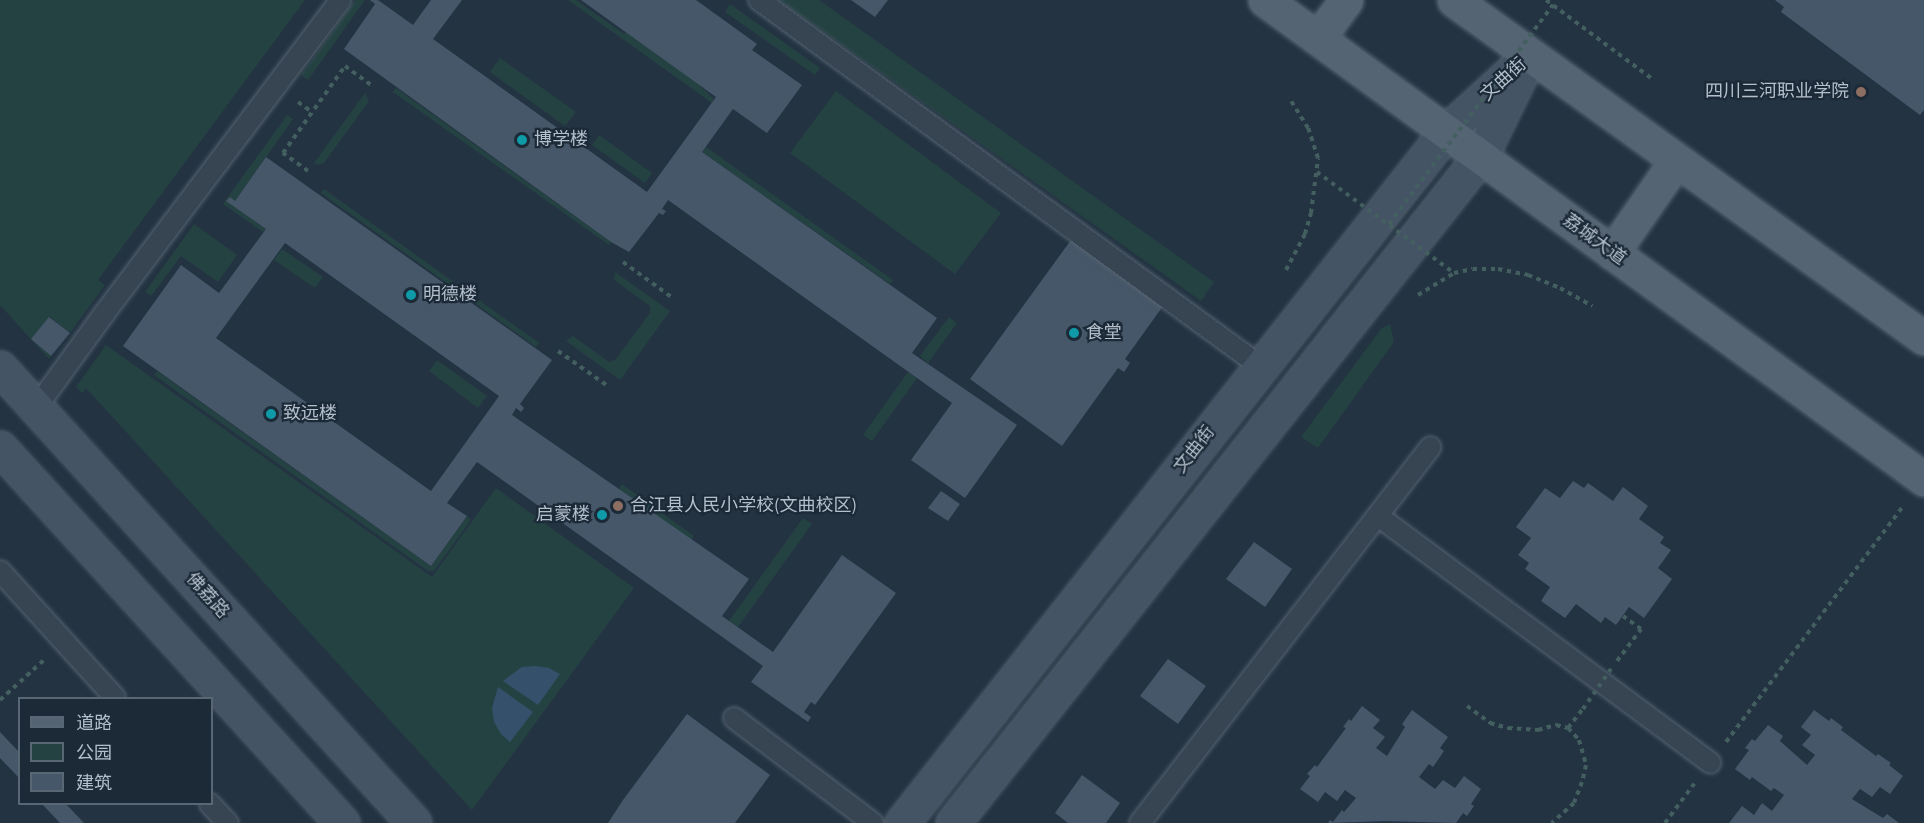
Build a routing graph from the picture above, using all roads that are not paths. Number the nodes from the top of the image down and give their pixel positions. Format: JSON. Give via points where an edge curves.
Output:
{"nodes":[{"id":1,"x":341,"y":0,"type":"edge"},
{"id":2,"x":759,"y":0,"type":"edge"},
{"id":3,"x":1265,"y":0,"type":"edge"},
{"id":4,"x":1346,"y":0,"type":"edge"},
{"id":5,"x":1454,"y":0,"type":"edge"},
{"id":6,"x":1318,"y":38,"type":"junction"},
{"id":7,"x":1530,"y":55,"type":"junction"},
{"id":8,"x":1446,"y":132,"type":"junction"},
{"id":9,"x":1480,"y":157,"type":"junction"},
{"id":10,"x":1676,"y":161,"type":"junction"},
{"id":11,"x":1612,"y":253,"type":"junction"},
{"id":12,"x":1924,"y":338,"type":"edge"},
{"id":13,"x":1260,"y":366,"type":"junction"},
{"id":14,"x":0,"y":368,"type":"edge"},
{"id":15,"x":36,"y":408,"type":"junction"},
{"id":16,"x":1431,"y":447,"type":"dead end"},
{"id":17,"x":0,"y":448,"type":"edge"},
{"id":18,"x":1924,"y":479,"type":"edge"},
{"id":19,"x":1378,"y":516,"type":"junction"},
{"id":20,"x":0,"y":571,"type":"edge"},
{"id":21,"x":113,"y":697,"type":"edge"},
{"id":22,"x":734,"y":718,"type":"dead end"},
{"id":23,"x":1710,"y":763,"type":"dead end"},
{"id":24,"x":211,"y":805,"type":"edge"},
{"id":25,"x":228,"y":823,"type":"edge"},
{"id":26,"x":342,"y":823,"type":"edge"},
{"id":27,"x":414,"y":823,"type":"edge"},
{"id":28,"x":873,"y":823,"type":"edge"},
{"id":29,"x":902,"y":823,"type":"edge"},
{"id":30,"x":953,"y":823,"type":"edge"},
{"id":31,"x":1140,"y":823,"type":"edge"}],
"edges":[{"from":1,"to":15,"type":"lane"},
{"from":2,"to":13,"type":"lane"},
{"from":3,"to":6,"type":"main road","name":"荔城大道"},
{"from":4,"to":6,"type":"main road"},
{"from":5,"to":7,"type":"main road"},
{"from":6,"to":8,"type":"main road","name":"荔城大道"},
{"from":7,"to":8,"type":"street","name":"文曲街"},
{"from":7,"to":9,"type":"street","name":"文曲街"},
{"from":7,"to":10,"type":"main road"},
{"from":8,"to":9,"type":"main road","name":"荔城大道"},
{"from":8,"to":13,"type":"street","name":"文曲街"},
{"from":9,"to":11,"type":"main road","name":"荔城大道"},
{"from":9,"to":30,"type":"street","name":"文曲街"},
{"from":10,"to":11,"type":"main road"},
{"from":10,"to":12,"type":"main road"},
{"from":11,"to":18,"type":"main road","name":"荔城大道"},
{"from":13,"to":29,"type":"street","name":"文曲街"},
{"from":14,"to":15,"type":"street","name":"佛荔路"},
{"from":15,"to":27,"type":"street","name":"佛荔路"},
{"from":16,"to":19,"type":"lane"},
{"from":17,"to":26,"type":"street"},
{"from":19,"to":23,"type":"lane"},
{"from":19,"to":31,"type":"lane"},
{"from":20,"to":21,"type":"lane"},
{"from":22,"to":28,"type":"lane"},
{"from":24,"to":25,"type":"lane"}]}
